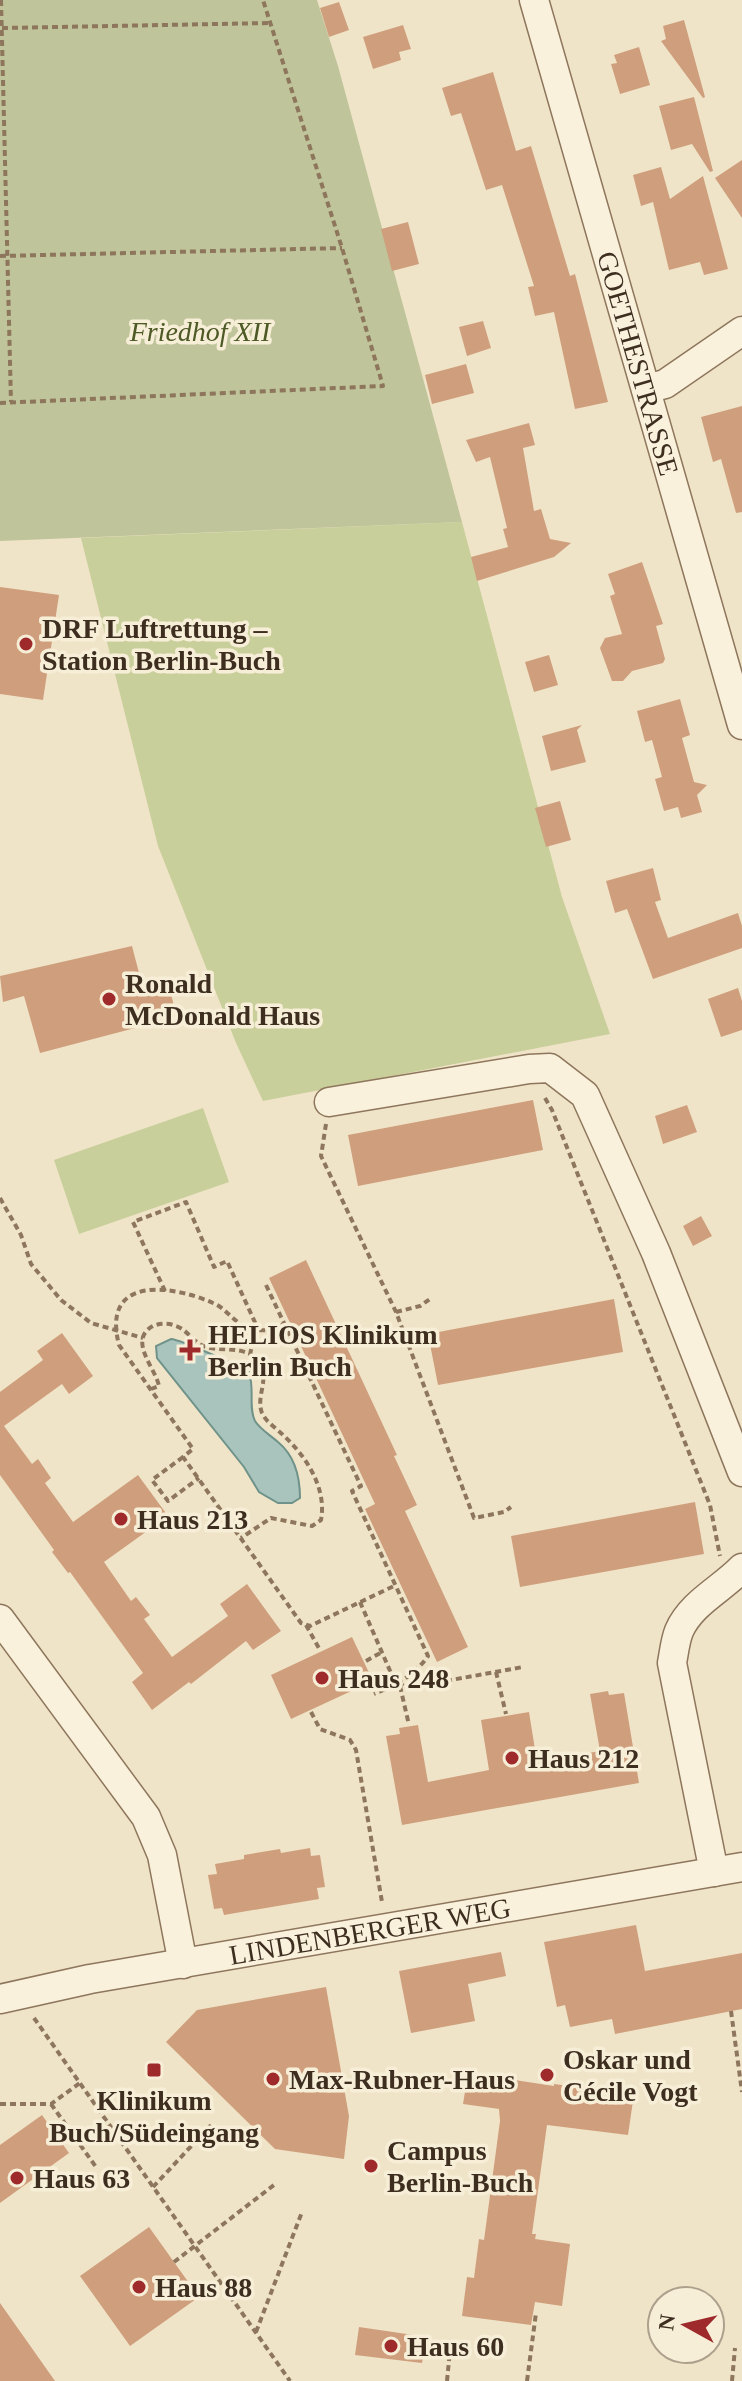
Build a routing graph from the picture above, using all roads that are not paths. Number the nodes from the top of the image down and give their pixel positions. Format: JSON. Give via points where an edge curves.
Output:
{"nodes":[{"id":1,"x":534,"y":0,"type":"edge"},
{"id":2,"x":742,"y":331,"type":"edge"},
{"id":3,"x":646,"y":389,"type":"junction"},
{"id":4,"x":742,"y":725,"type":"edge"},
{"id":5,"x":329,"y":1102,"type":"road end"},
{"id":6,"x":742,"y":1472,"type":"edge"},
{"id":7,"x":732,"y":1568,"type":"edge"},
{"id":8,"x":0,"y":1619,"type":"edge"},
{"id":9,"x":728,"y":1869,"type":"edge"},
{"id":10,"x":183,"y":1964,"type":"junction"},
{"id":11,"x":8,"y":1996,"type":"edge"}],
"edges":[{"from":1,"to":3,"type":"street","name":"GOETHESTRASSE"},
{"from":2,"to":3,"type":"street","via":[[665,384]]},
{"from":3,"to":4,"type":"street","name":"GOETHESTRASSE"},
{"from":5,"to":6,"type":"street","via":[[550,1068],[585,1095],[656,1253]]},
{"from":7,"to":9,"type":"street","via":[[678,1632],[672,1663]]},
{"from":8,"to":10,"type":"street","via":[[146,1817],[162,1855]]},
{"from":9,"to":10,"type":"street","name":"LINDENBERGER WEG"},
{"from":10,"to":11,"type":"street","name":"LINDENBERGER WEG"}]}
